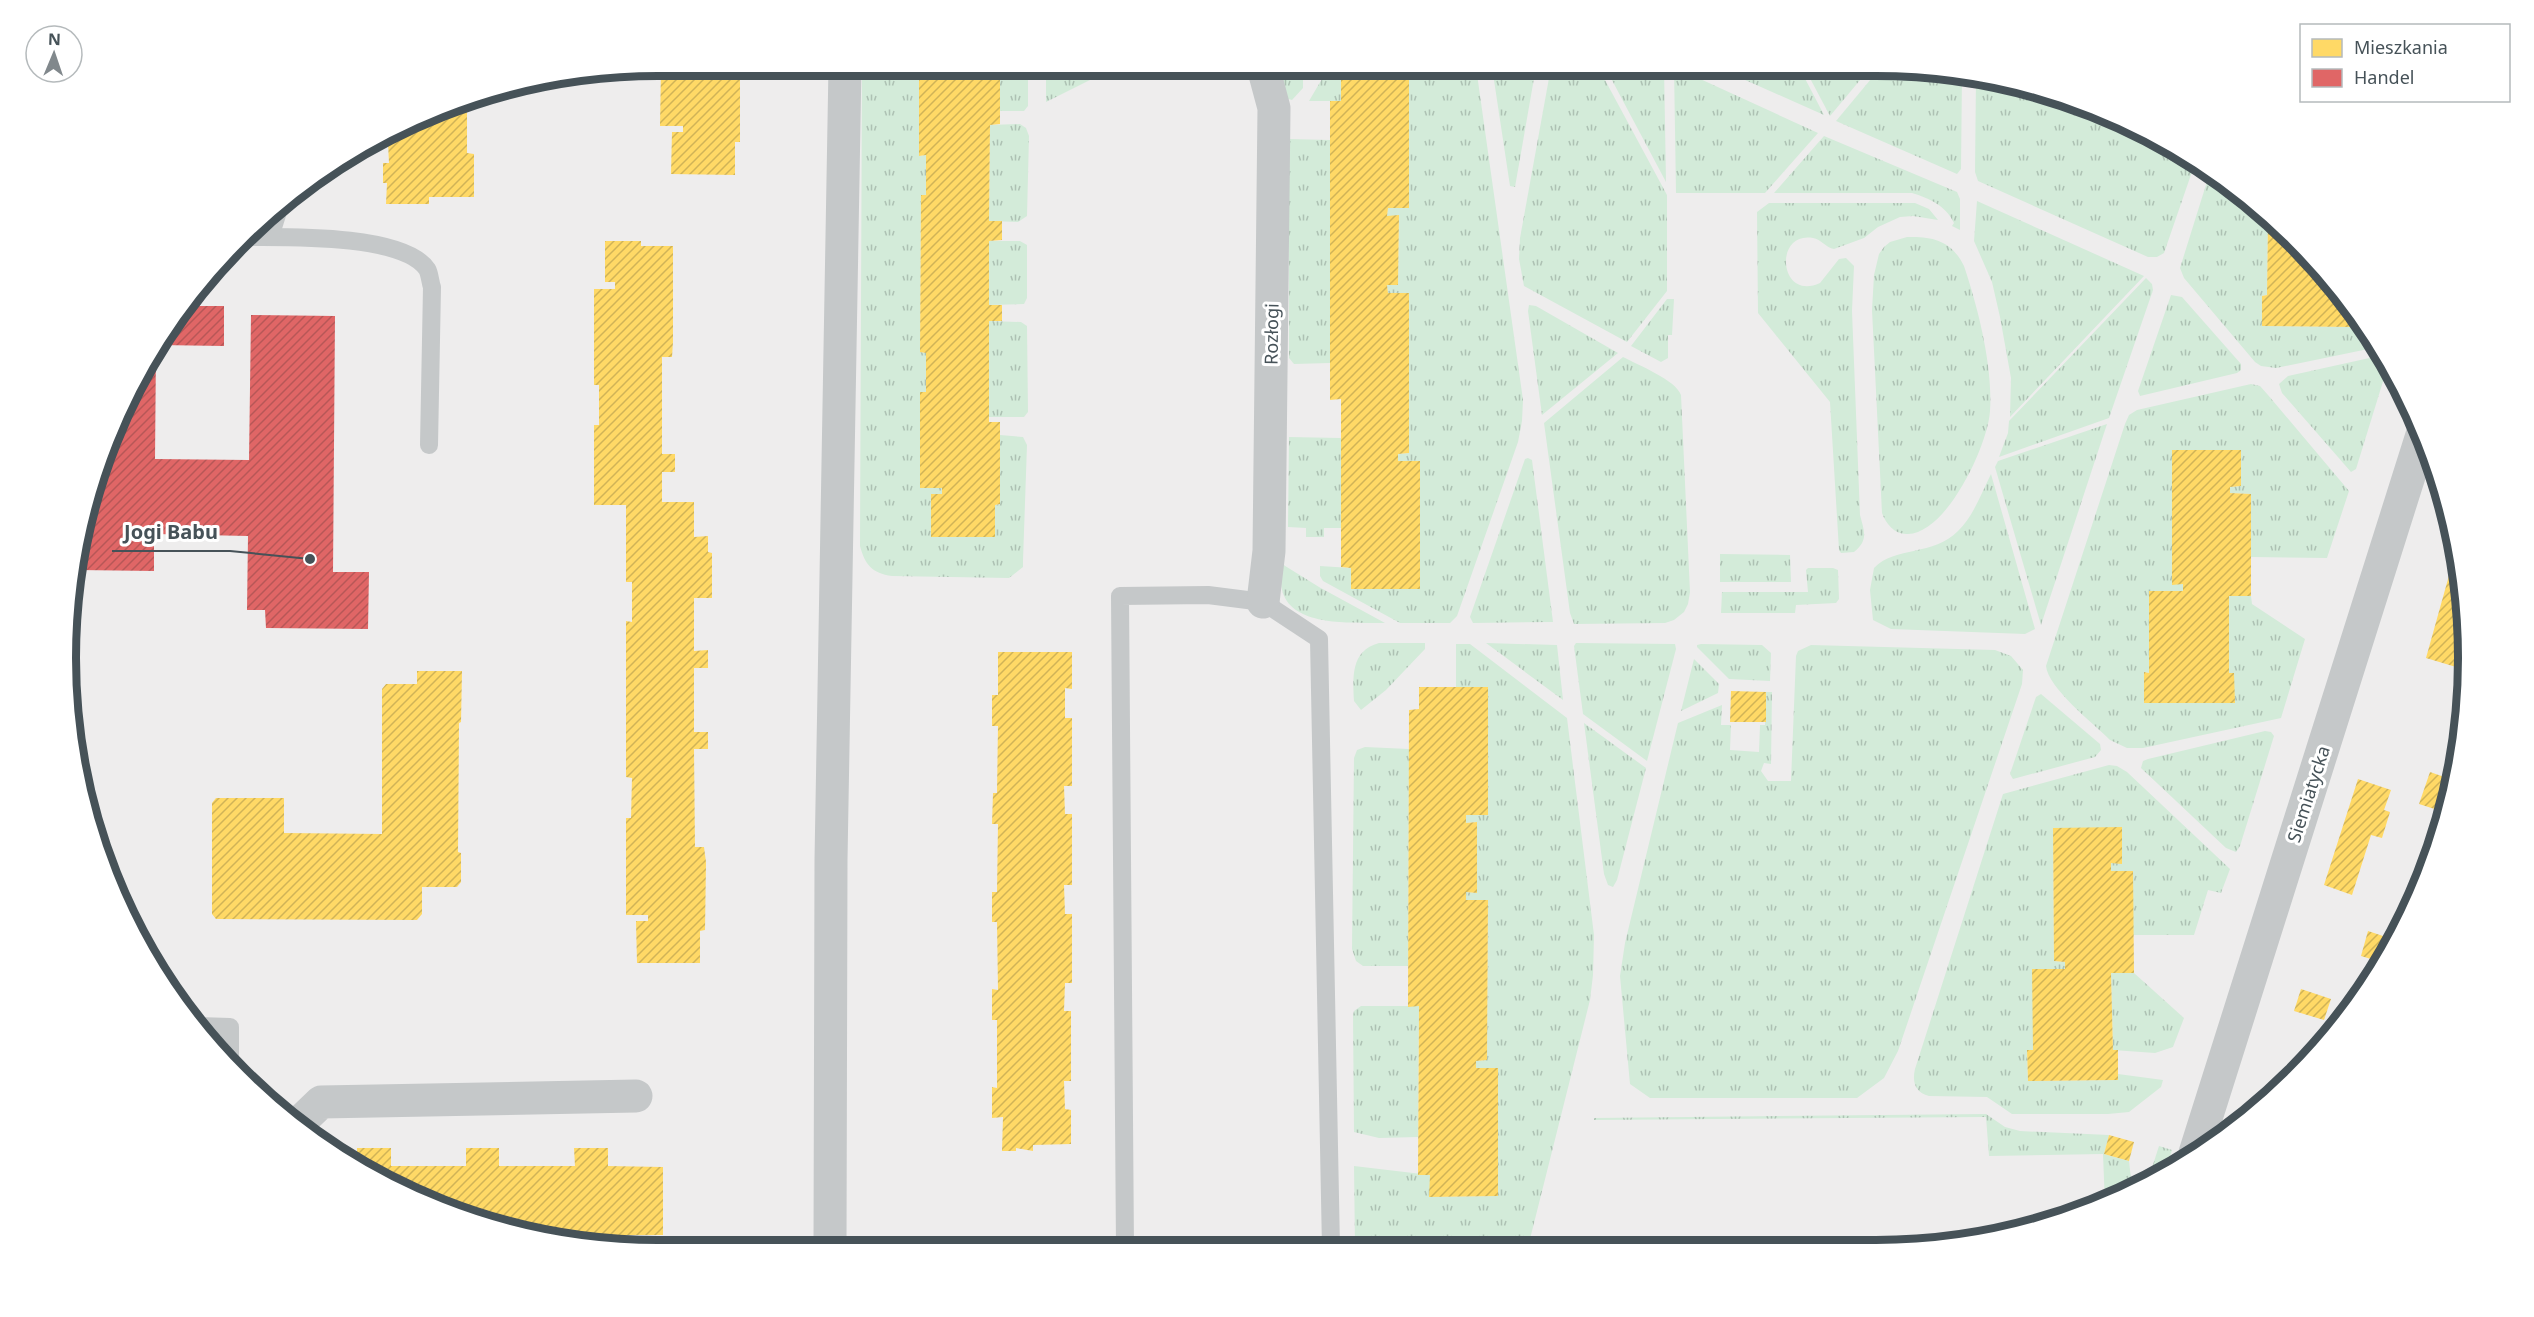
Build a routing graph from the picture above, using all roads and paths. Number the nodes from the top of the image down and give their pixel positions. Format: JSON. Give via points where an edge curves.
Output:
{"nodes":[{"id":1,"x":845,"y":76,"type":"edge"},
{"id":2,"x":1265,"y":76,"type":"edge"},
{"id":3,"x":275,"y":221,"type":"edge"},
{"id":4,"x":258,"y":237,"type":"edge"},
{"id":5,"x":270,"y":237,"type":"junction"},
{"id":6,"x":429,"y":445,"type":"dead end"},
{"id":7,"x":2418,"y":448,"type":"edge"},
{"id":8,"x":1263,"y":602,"type":"junction"},
{"id":9,"x":208,"y":1026,"type":"edge"},
{"id":10,"x":230,"y":1052,"type":"edge"},
{"id":11,"x":636,"y":1096,"type":"dead end"},
{"id":12,"x":303,"y":1119,"type":"edge"},
{"id":13,"x":2197,"y":1143,"type":"edge"},
{"id":14,"x":830,"y":1240,"type":"edge"},
{"id":15,"x":1125,"y":1240,"type":"edge"},
{"id":16,"x":1331,"y":1240,"type":"edge"}],
"edges":[{"from":1,"to":14,"type":"street","via":[[831,860]]},
{"from":2,"to":8,"type":"street","name":"Rozłogi","via":[[1274,108],[1269,550]]},
{"from":3,"to":5,"type":"lane"},
{"from":4,"to":5,"type":"lane"},
{"from":5,"to":6,"type":"lane","via":[[364,241],[412,255],[427,269],[432,287]]},
{"from":7,"to":13,"type":"street","name":"Siemiatycka"},
{"from":8,"to":15,"type":"lane","via":[[1208,595],[1120,596]]},
{"from":8,"to":16,"type":"lane","via":[[1319,639]]},
{"from":9,"to":10,"type":"lane","via":[[230,1027]]},
{"from":11,"to":12,"type":"street","via":[[321,1102]]}]}
